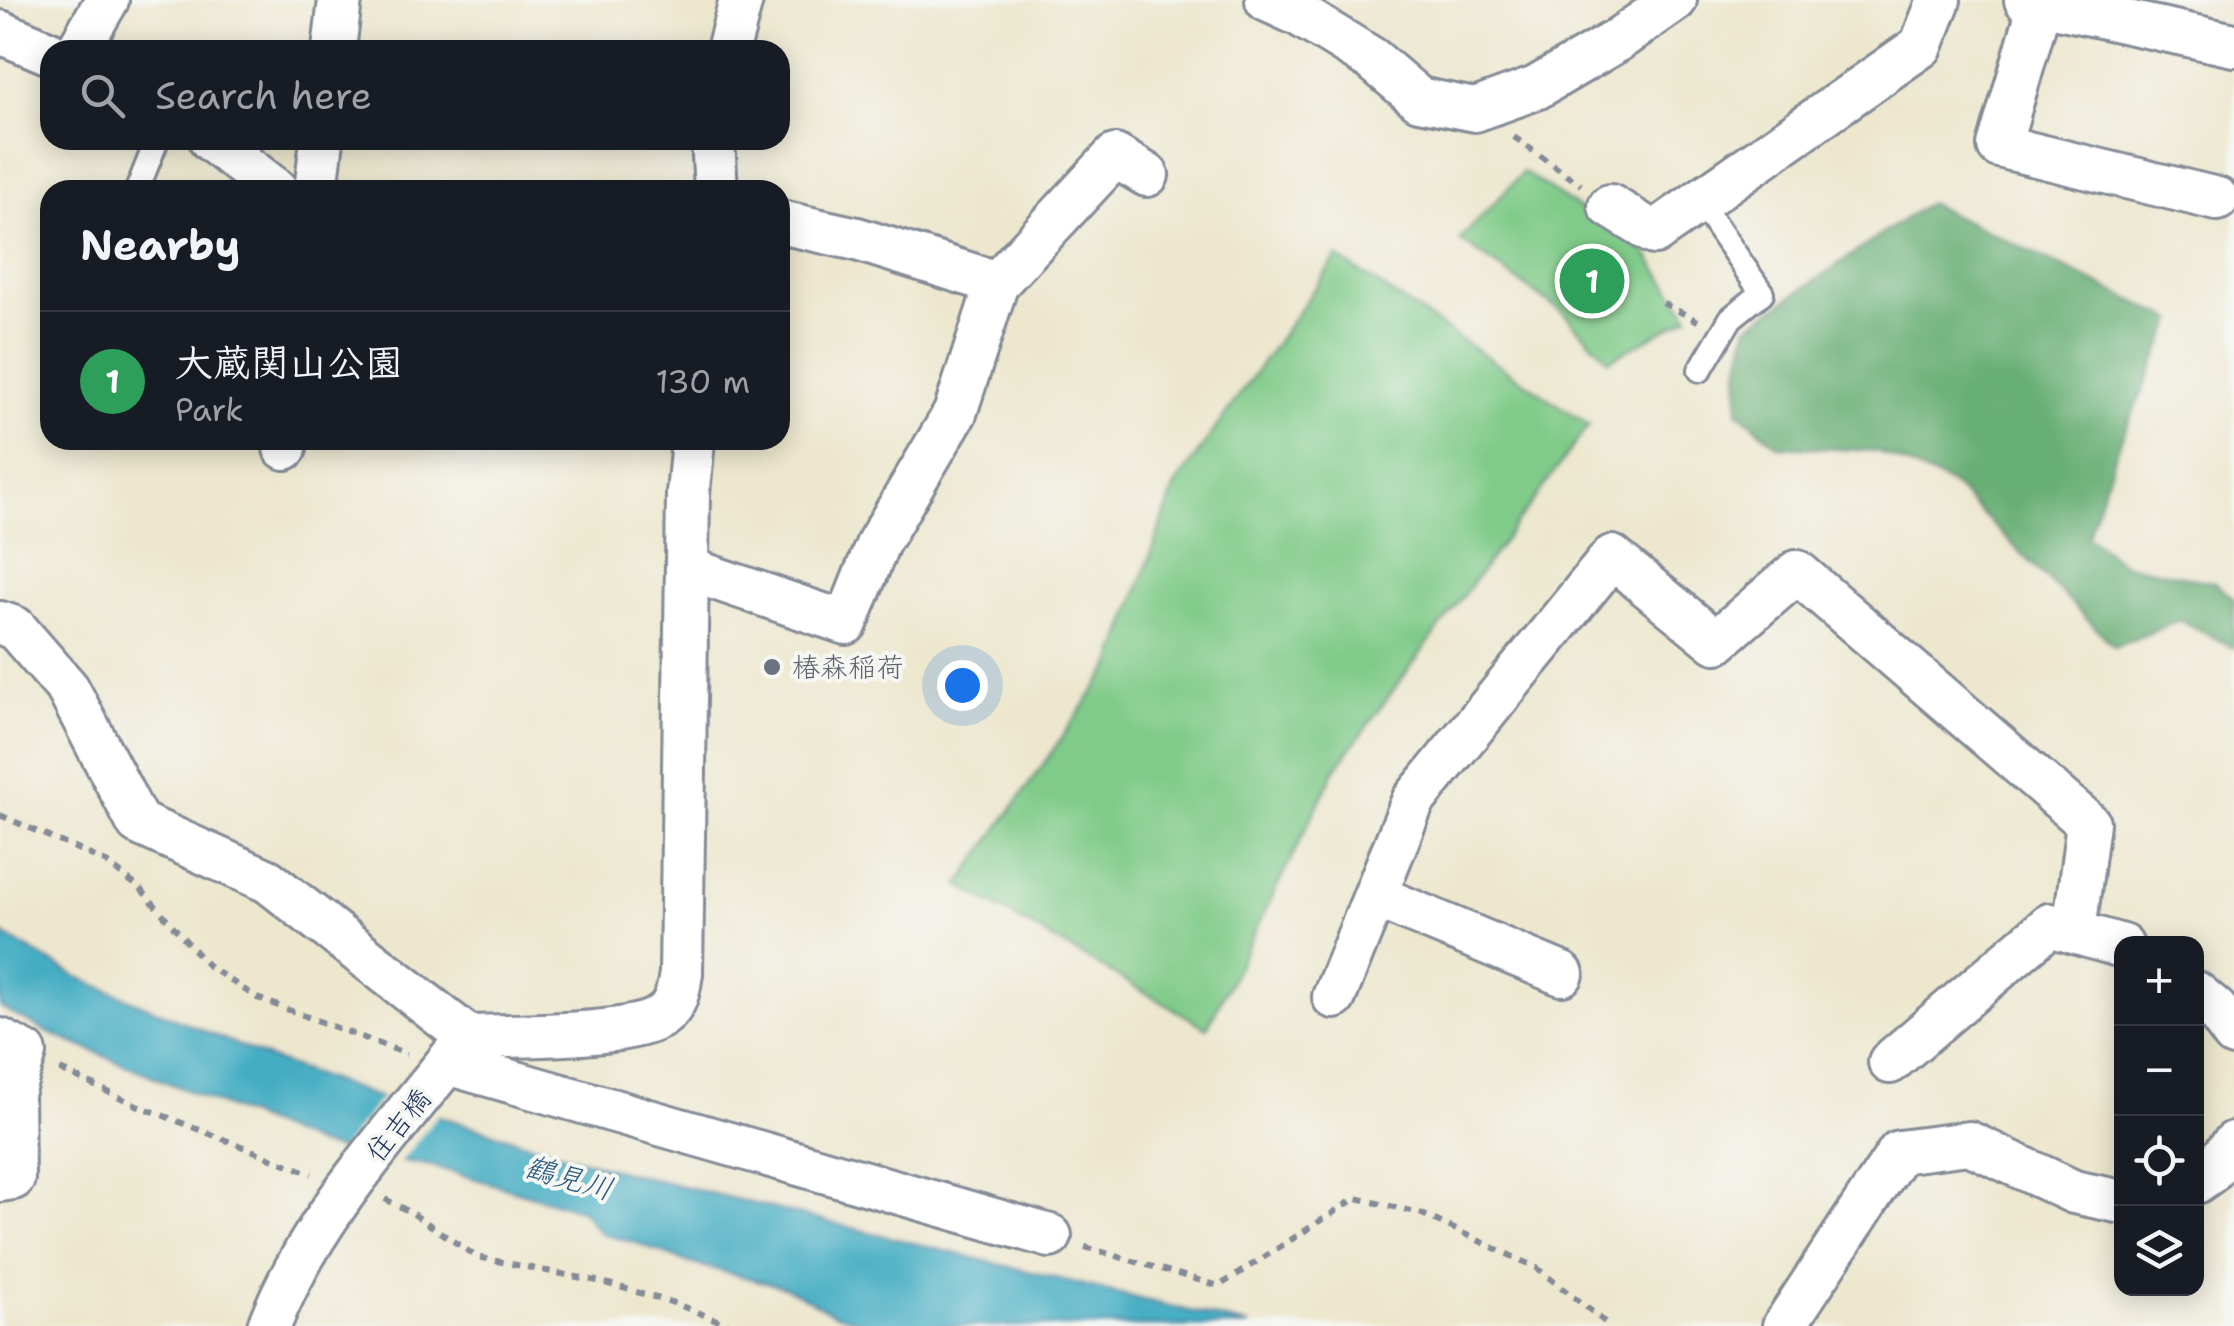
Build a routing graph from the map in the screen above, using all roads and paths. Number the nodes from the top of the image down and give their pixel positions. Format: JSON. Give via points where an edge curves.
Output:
{"nodes":[{"id":1,"x":107,"y":0,"type":"edge"},
{"id":2,"x":340,"y":0,"type":"edge"},
{"id":3,"x":742,"y":0,"type":"edge"},
{"id":4,"x":1267,"y":0,"type":"edge"},
{"id":5,"x":1675,"y":0,"type":"edge"},
{"id":6,"x":1940,"y":0,"type":"edge"},
{"id":7,"x":2034,"y":2,"type":"edge"},
{"id":8,"x":0,"y":32,"type":"edge"},
{"id":9,"x":84,"y":40,"type":"edge"},
{"id":10,"x":335,"y":40,"type":"edge"},
{"id":11,"x":731,"y":40,"type":"edge"},
{"id":12,"x":2234,"y":45,"type":"edge"},
{"id":13,"x":40,"y":49,"type":"edge"},
{"id":14,"x":1512,"y":136,"type":"dead end"},
{"id":15,"x":153,"y":150,"type":"edge"},
{"id":16,"x":223,"y":150,"type":"edge"},
{"id":17,"x":321,"y":150,"type":"edge"},
{"id":18,"x":714,"y":150,"type":"edge"},
{"id":19,"x":1147,"y":175,"type":"dead end"},
{"id":20,"x":142,"y":180,"type":"edge"},
{"id":21,"x":263,"y":180,"type":"edge"},
{"id":22,"x":317,"y":180,"type":"edge"},
{"id":23,"x":715,"y":180,"type":"edge"},
{"id":24,"x":1594,"y":194,"type":"joint"},
{"id":25,"x":2216,"y":199,"type":"dead end"},
{"id":26,"x":1698,"y":201,"type":"junction"},
{"id":27,"x":790,"y":224,"type":"edge"},
{"id":28,"x":997,"y":284,"type":"junction"},
{"id":29,"x":1700,"y":370,"type":"dead end"},
{"id":30,"x":692,"y":450,"type":"edge"},
{"id":31,"x":688,"y":568,"type":"junction"},
{"id":32,"x":0,"y":623,"type":"edge"},
{"id":33,"x":0,"y":815,"type":"edge"},
{"id":34,"x":1374,"y":896,"type":"junction"},
{"id":35,"x":2074,"y":932,"type":"junction"},
{"id":36,"x":2114,"y":944,"type":"edge"},
{"id":37,"x":1562,"y":974,"type":"dead end"},
{"id":38,"x":1334,"y":997,"type":"dead end"},
{"id":39,"x":2204,"y":1000,"type":"edge"},
{"id":40,"x":2234,"y":1035,"type":"edge"},
{"id":41,"x":0,"y":1040,"type":"edge"},
{"id":42,"x":451,"y":1058,"type":"junction"},
{"id":43,"x":1890,"y":1062,"type":"dead end"},
{"id":44,"x":60,"y":1070,"type":"dead end"},
{"id":45,"x":2234,"y":1143,"type":"edge"},
{"id":46,"x":2204,"y":1177,"type":"edge"},
{"id":47,"x":0,"y":1180,"type":"edge"},
{"id":48,"x":354,"y":1184,"type":"junction"},
{"id":49,"x":2114,"y":1200,"type":"edge"},
{"id":50,"x":1050,"y":1236,"type":"joint"},
{"id":51,"x":269,"y":1326,"type":"edge"},
{"id":52,"x":732,"y":1326,"type":"edge"},
{"id":53,"x":1610,"y":1326,"type":"edge"},
{"id":54,"x":1784,"y":1326,"type":"edge"}],
"edges":[{"from":1,"to":9,"type":"street"},
{"from":2,"to":10,"type":"street"},
{"from":3,"to":11,"type":"street"},
{"from":4,"to":5,"type":"street","via":[[1372,59],[1419,98],[1475,110],[1536,88]]},
{"from":6,"to":26,"type":"street","via":[[1922,46]]},
{"from":7,"to":12,"type":"street"},
{"from":7,"to":25,"type":"street","via":[[1999,146]]},
{"from":8,"to":13,"type":"street"},
{"from":14,"to":24,"type":"path"},
{"from":15,"to":20,"type":"lane"},
{"from":16,"to":21,"type":"street"},
{"from":17,"to":22,"type":"street"},
{"from":18,"to":23,"type":"street"},
{"from":19,"to":28,"type":"street","via":[[1115,156]]},
{"from":24,"to":26,"type":"street","via":[[1654,233]]},
{"from":26,"to":29,"type":"lane","via":[[1762,293],[1731,318]]},
{"from":27,"to":28,"type":"street"},
{"from":28,"to":31,"type":"street","via":[[955,413],[878,543],[846,623]]},
{"from":30,"to":31,"type":"street"},
{"from":31,"to":42,"type":"street","via":[[682,973],[672,1006],[626,1029]]},
{"from":32,"to":42,"type":"street","via":[[15,628],[68,689],[138,822],[268,880]]},
{"from":33,"to":42,"type":"path","via":[[104,862],[141,890],[207,965],[257,998],[420,1060]]},
{"from":34,"to":35,"type":"street","via":[[1413,801],[1612,557],[1716,642],[1798,572],[2088,823]]},
{"from":34,"to":37,"type":"street"},
{"from":34,"to":38,"type":"street"},
{"from":35,"to":36,"type":"street"},
{"from":35,"to":43,"type":"street","via":[[2050,924]]},
{"from":39,"to":40,"type":"street"},
{"from":41,"to":47,"type":"street","via":[[25,1053],[12,1094],[13,1178]]},
{"from":42,"to":48,"type":"street","name":"住吉橋"},
{"from":42,"to":50,"type":"street"},
{"from":44,"to":48,"type":"path"},
{"from":45,"to":46,"type":"street"},
{"from":48,"to":51,"type":"street","name":"住吉橋","via":[[296,1264]]},
{"from":48,"to":52,"type":"path","via":[[478,1257],[602,1282]]},
{"from":49,"to":54,"type":"street","via":[[2074,1192],[1969,1143],[1899,1152]]},
{"from":50,"to":53,"type":"path","via":[[1220,1286],[1356,1198],[1420,1213],[1537,1268]]}]}
